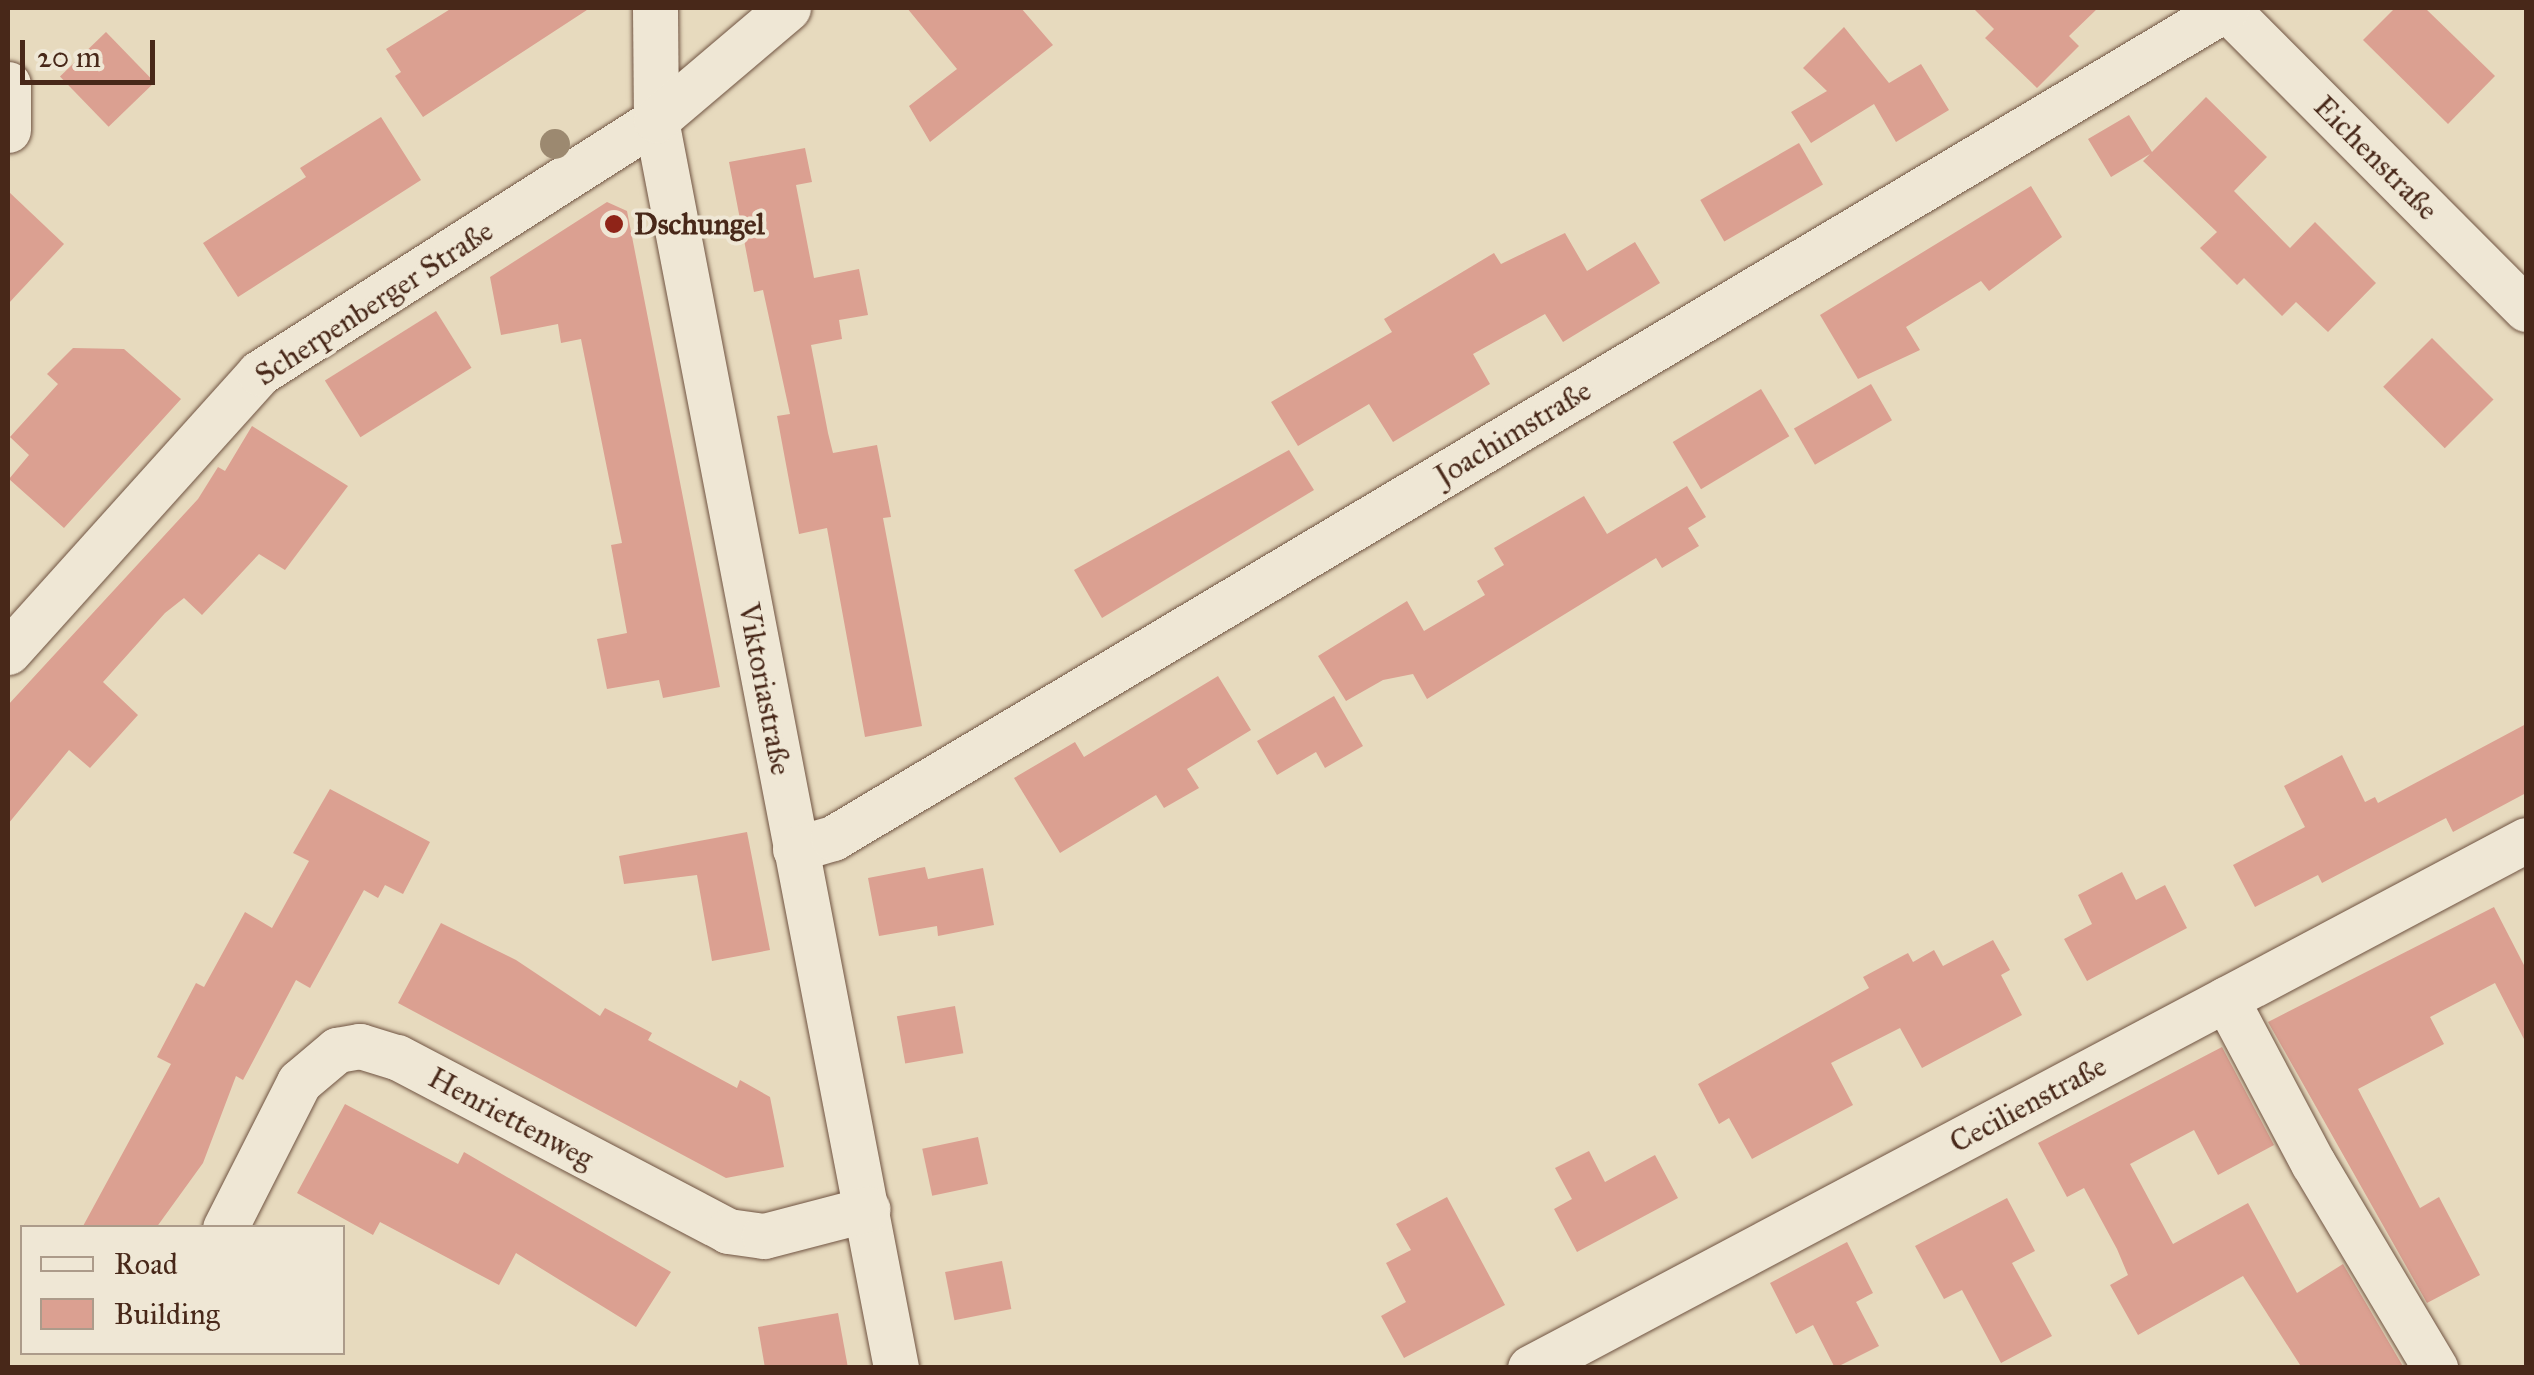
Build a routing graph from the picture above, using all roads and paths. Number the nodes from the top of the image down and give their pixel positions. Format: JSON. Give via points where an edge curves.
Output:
{"nodes":[{"id":1,"x":654,"y":8,"type":"edge"},
{"id":2,"x":788,"y":8,"type":"edge"},
{"id":3,"x":2226,"y":8,"type":"edge"},
{"id":4,"x":8,"y":84,"type":"edge"},
{"id":5,"x":656,"y":120,"type":"junction"},
{"id":6,"x":8,"y":130,"type":"edge"},
{"id":7,"x":2526,"y":309,"type":"edge"},
{"id":8,"x":8,"y":652,"type":"edge"},
{"id":9,"x":2526,"y":840,"type":"edge"},
{"id":10,"x":795,"y":849,"type":"junction"},
{"id":11,"x":2226,"y":999,"type":"junction"},
{"id":12,"x":868,"y":1209,"type":"junction"},
{"id":13,"x":233,"y":1223,"type":"edge"},
{"id":14,"x":896,"y":1368,"type":"edge"},
{"id":15,"x":1530,"y":1368,"type":"edge"},
{"id":16,"x":2435,"y":1368,"type":"edge"}],
"edges":[{"from":1,"to":5,"type":"street","name":"Viktoriastraße"},
{"from":2,"to":5,"type":"street","name":"Scherpenberger Straße"},
{"from":3,"to":7,"type":"street","name":"Eichenstraße"},
{"from":3,"to":10,"type":"street","name":"Joachimstraße","via":[[834,838]]},
{"from":4,"to":6,"type":"street"},
{"from":5,"to":8,"type":"street","name":"Scherpenberger Straße","via":[[259,372]]},
{"from":5,"to":10,"type":"street","name":"Viktoriastraße"},
{"from":9,"to":11,"type":"street","name":"Cecilienstraße"},
{"from":10,"to":12,"type":"street","name":"Viktoriastraße"},
{"from":11,"to":15,"type":"street","name":"Cecilienstraße"},
{"from":11,"to":16,"type":"street","via":[[2313,1164]]},
{"from":12,"to":13,"type":"street","name":"Henriettenweg","via":[[764,1236],[728,1231],[398,1058],[360,1046],[337,1050],[299,1082]]},
{"from":12,"to":14,"type":"street","name":"Viktoriastraße"}]}
